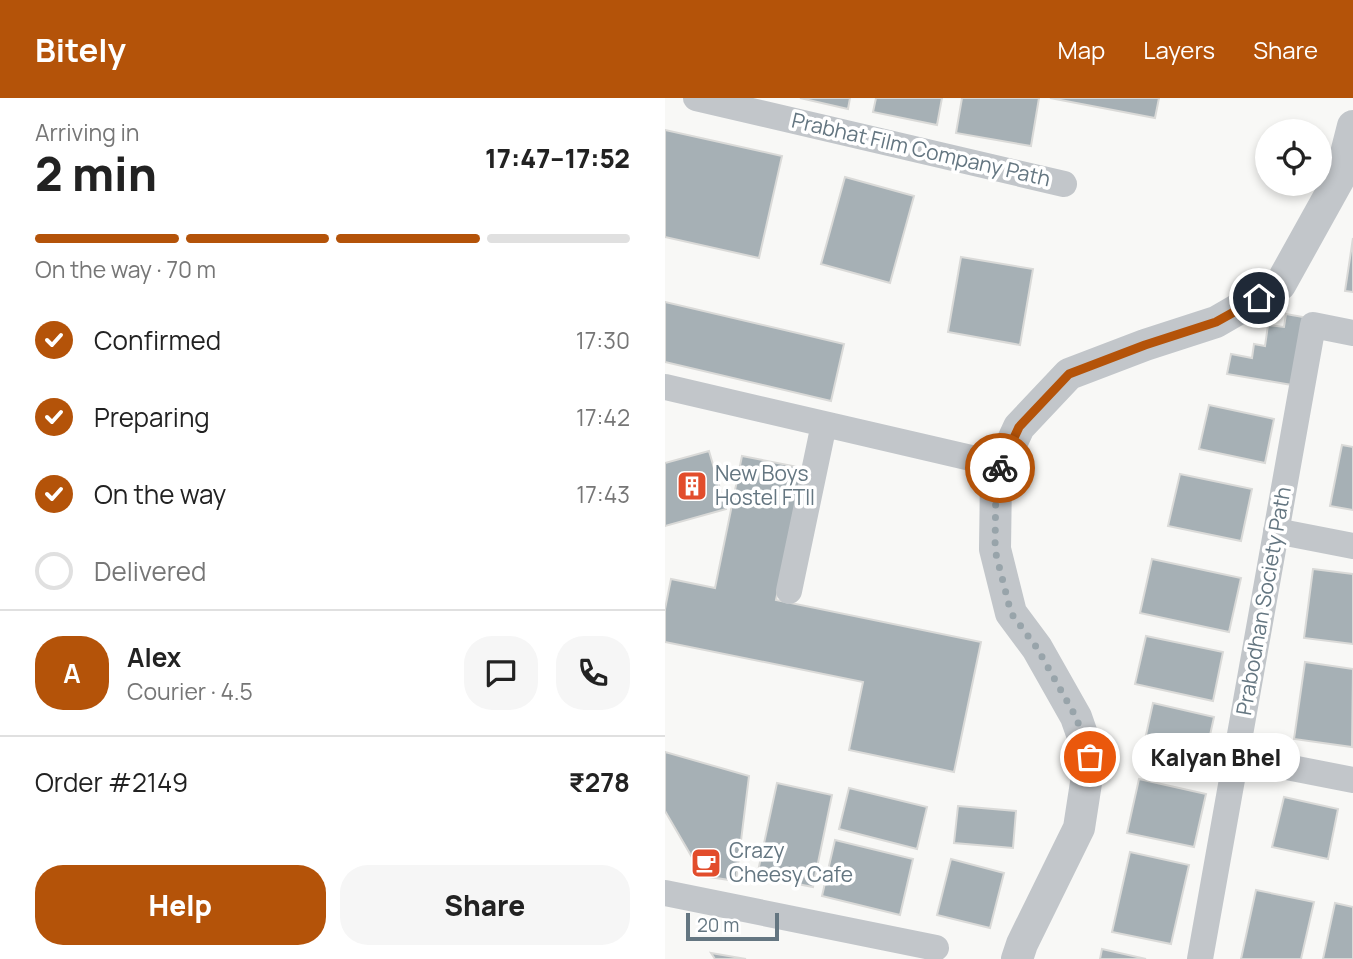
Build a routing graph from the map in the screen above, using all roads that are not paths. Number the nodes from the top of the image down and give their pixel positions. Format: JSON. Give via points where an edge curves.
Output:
{"nodes":[{"id":1,"x":696,"y":98,"type":"edge"},
{"id":2,"x":1353,"y":126,"type":"edge"},
{"id":3,"x":1064,"y":184,"type":"dead end"},
{"id":4,"x":1353,"y":333,"type":"edge"},
{"id":5,"x":665,"y":387,"type":"edge"},
{"id":6,"x":824,"y":424,"type":"junction"},
{"id":7,"x":971,"y":458,"type":"dead end"},
{"id":8,"x":1276,"y":531,"type":"junction"},
{"id":9,"x":1353,"y":546,"type":"edge"},
{"id":10,"x":789,"y":591,"type":"dead end"},
{"id":11,"x":1236,"y":757,"type":"junction"},
{"id":12,"x":1353,"y":780,"type":"edge"},
{"id":13,"x":665,"y":892,"type":"edge"},
{"id":14,"x":936,"y":948,"type":"dead end"},
{"id":15,"x":1017,"y":959,"type":"edge"},
{"id":16,"x":1199,"y":959,"type":"edge"}],
"edges":[{"from":1,"to":3,"type":"street","name":"Prabhat Film Company Path"},
{"from":2,"to":15,"type":"street","via":[[1340,177],[1280,285],[1216,322],[1069,374],[1019,427],[996,477],[995,550],[1011,613],[1076,717],[1090,757],[1079,828]]},
{"from":4,"to":8,"type":"street","name":"Prabodhan Society Path","via":[[1313,325]]},
{"from":5,"to":6,"type":"street"},
{"from":6,"to":7,"type":"street"},
{"from":6,"to":10,"type":"street"},
{"from":8,"to":9,"type":"street"},
{"from":8,"to":11,"type":"street","name":"Prabodhan Society Path"},
{"from":11,"to":12,"type":"street"},
{"from":11,"to":16,"type":"street","name":"Prabodhan Society Path"},
{"from":13,"to":14,"type":"street"}]}
